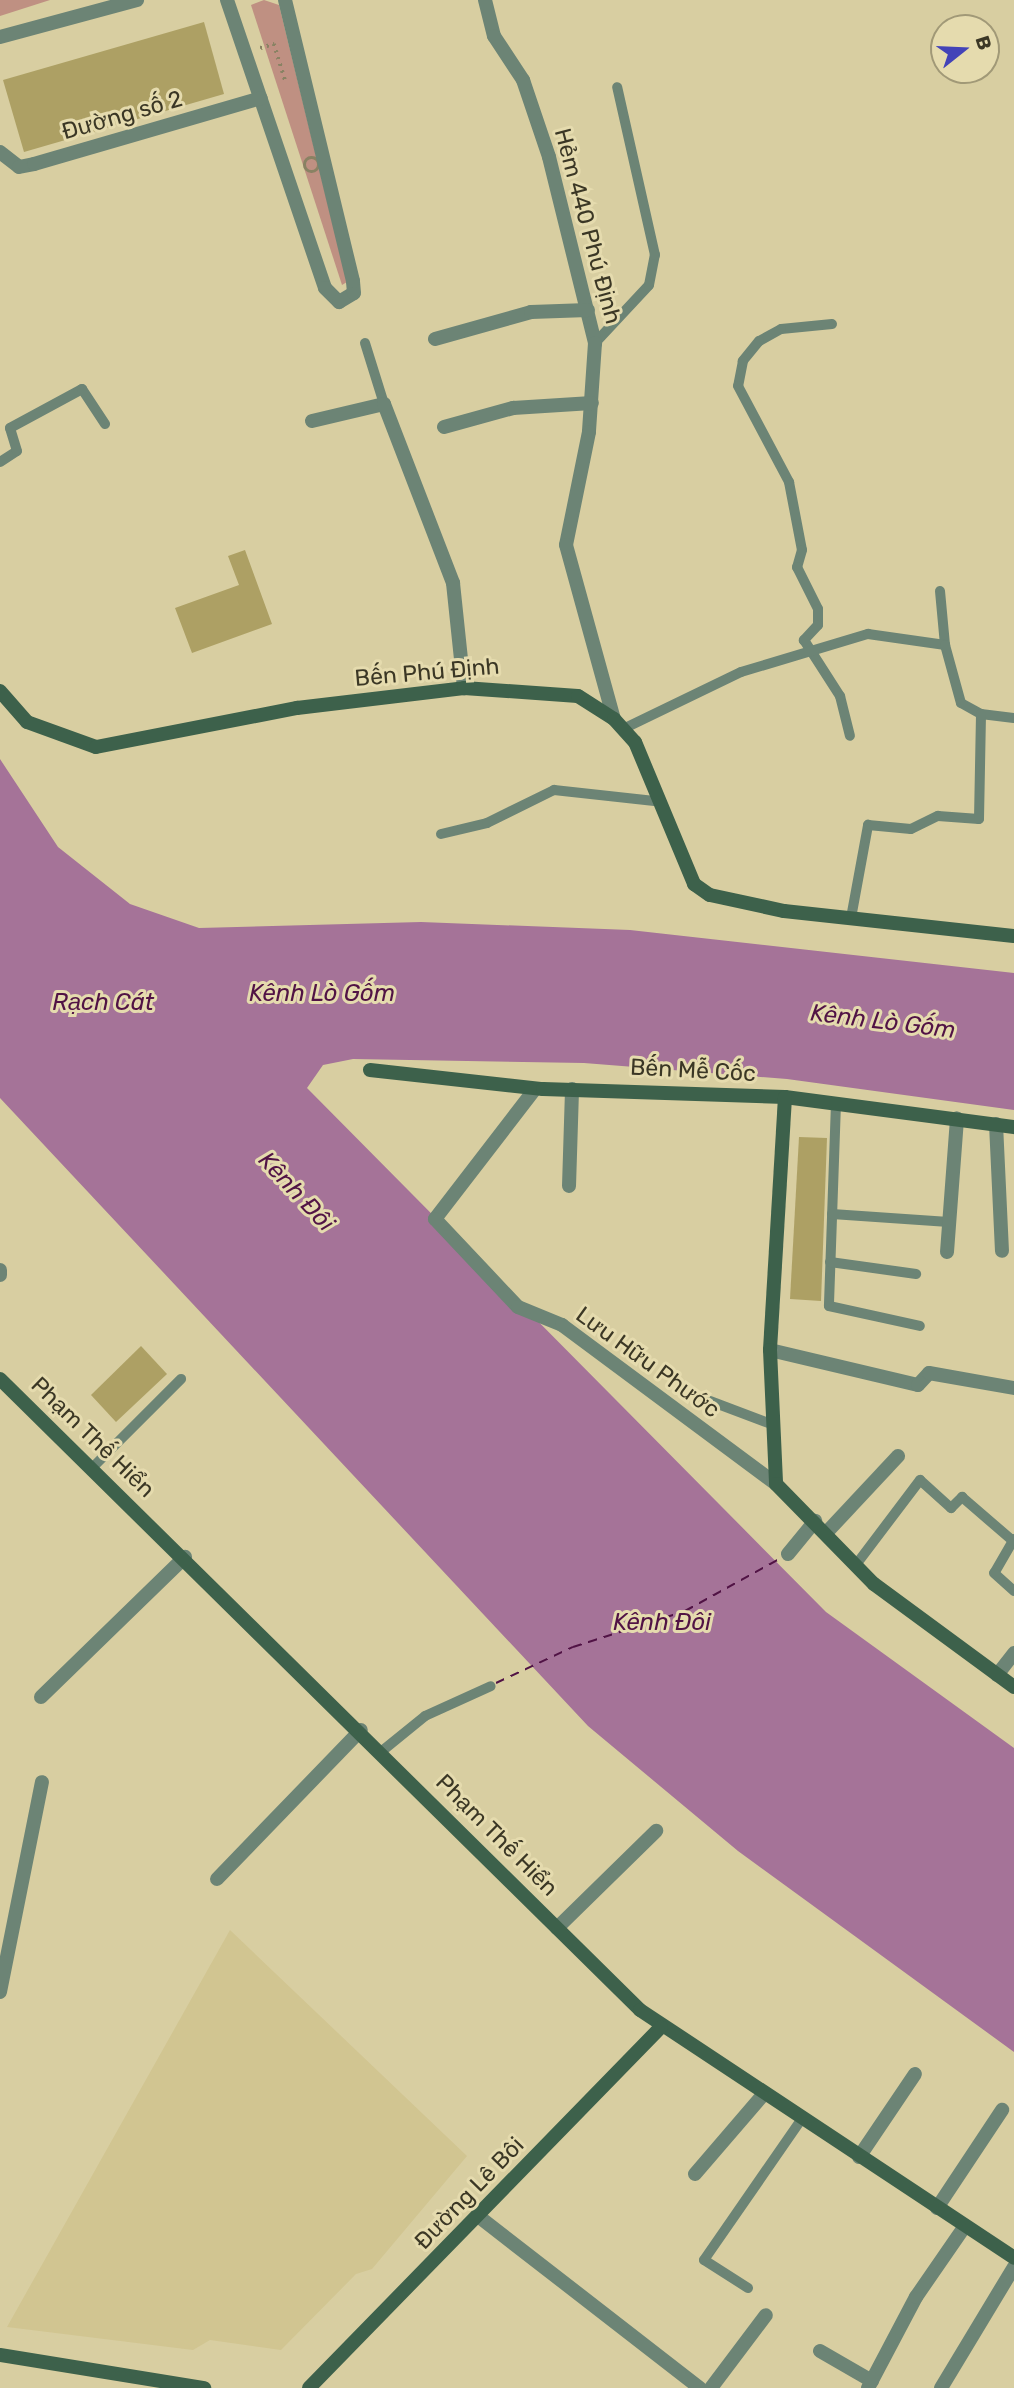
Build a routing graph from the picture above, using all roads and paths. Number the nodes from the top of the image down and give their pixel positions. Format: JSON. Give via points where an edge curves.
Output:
{"nodes":[{"id":1,"x":137,"y":0,"type":"edge"},
{"id":2,"x":227,"y":0,"type":"edge"},
{"id":3,"x":285,"y":0,"type":"edge"},
{"id":4,"x":485,"y":0,"type":"edge"},
{"id":5,"x":88,"y":6,"type":"edge"},
{"id":6,"x":0,"y":37,"type":"edge"},
{"id":7,"x":245,"y":53,"type":"junction"},
{"id":8,"x":617,"y":87,"type":"dead end"},
{"id":9,"x":290,"y":95,"type":"dead end"},
{"id":10,"x":261,"y":98,"type":"junction"},
{"id":11,"x":305,"y":146,"type":"dead end"},
{"id":12,"x":0,"y":152,"type":"edge"},
{"id":13,"x":309,"y":159,"type":"dead end"},
{"id":14,"x":588,"y":310,"type":"junction"},
{"id":15,"x":832,"y":324,"type":"dead end"},
{"id":16,"x":435,"y":339,"type":"dead end"},
{"id":17,"x":365,"y":343,"type":"dead end"},
{"id":18,"x":595,"y":343,"type":"junction"},
{"id":19,"x":384,"y":404,"type":"junction"},
{"id":20,"x":592,"y":404,"type":"junction"},
{"id":21,"x":312,"y":421,"type":"dead end"},
{"id":22,"x":105,"y":424,"type":"dead end"},
{"id":23,"x":444,"y":427,"type":"dead end"},
{"id":24,"x":0,"y":462,"type":"edge"},
{"id":25,"x":940,"y":591,"type":"dead end"},
{"id":26,"x":945,"y":645,"type":"junction"},
{"id":27,"x":807,"y":648,"type":"junction"},
{"id":28,"x":464,"y":688,"type":"junction"},
{"id":29,"x":0,"y":691,"type":"edge"},
{"id":30,"x":981,"y":714,"type":"junction"},
{"id":31,"x":1014,"y":718,"type":"edge"},
{"id":32,"x":619,"y":724,"type":"junction"},
{"id":33,"x":850,"y":736,"type":"dead end"},
{"id":34,"x":654,"y":801,"type":"junction"},
{"id":35,"x":442,"y":834,"type":"dead end"},
{"id":36,"x":851,"y":918,"type":"junction"},
{"id":37,"x":1014,"y":936,"type":"edge"},
{"id":38,"x":370,"y":1070,"type":"dead end"},
{"id":39,"x":535,"y":1088,"type":"junction"},
{"id":40,"x":572,"y":1089,"type":"junction"},
{"id":41,"x":785,"y":1097,"type":"junction"},
{"id":42,"x":836,"y":1103,"type":"junction"},
{"id":43,"x":957,"y":1118,"type":"junction"},
{"id":44,"x":996,"y":1124,"type":"junction"},
{"id":45,"x":1014,"y":1127,"type":"edge"},
{"id":46,"x":569,"y":1186,"type":"dead end"},
{"id":47,"x":832,"y":1214,"type":"junction"},
{"id":48,"x":949,"y":1222,"type":"junction"},
{"id":49,"x":1002,"y":1251,"type":"dead end"},
{"id":50,"x":947,"y":1252,"type":"dead end"},
{"id":51,"x":830,"y":1262,"type":"junction"},
{"id":52,"x":0,"y":1270,"type":"edge"},
{"id":53,"x":916,"y":1274,"type":"dead end"},
{"id":54,"x":0,"y":1275,"type":"edge"},
{"id":55,"x":920,"y":1326,"type":"dead end"},
{"id":56,"x":770,"y":1350,"type":"junction"},
{"id":57,"x":0,"y":1379,"type":"edge"},
{"id":58,"x":181,"y":1379,"type":"dead end"},
{"id":59,"x":1014,"y":1388,"type":"edge"},
{"id":60,"x":710,"y":1401,"type":"dead end"},
{"id":61,"x":774,"y":1425,"type":"junction"},
{"id":62,"x":898,"y":1456,"type":"dead end"},
{"id":63,"x":92,"y":1468,"type":"junction"},
{"id":64,"x":776,"y":1484,"type":"junction"},
{"id":65,"x":815,"y":1521,"type":"junction"},
{"id":66,"x":827,"y":1532,"type":"junction"},
{"id":67,"x":1014,"y":1540,"type":"edge"},
{"id":68,"x":788,"y":1554,"type":"dead end"},
{"id":69,"x":185,"y":1557,"type":"junction"},
{"id":70,"x":855,"y":1566,"type":"junction"},
{"id":71,"x":1014,"y":1591,"type":"edge"},
{"id":72,"x":1014,"y":1653,"type":"edge"},
{"id":73,"x":997,"y":1675,"type":"junction"},
{"id":74,"x":491,"y":1686,"type":"dead end"},
{"id":75,"x":1014,"y":1688,"type":"edge"},
{"id":76,"x":41,"y":1697,"type":"dead end"},
{"id":77,"x":361,"y":1730,"type":"junction"},
{"id":78,"x":382,"y":1751,"type":"junction"},
{"id":79,"x":42,"y":1782,"type":"dead end"},
{"id":80,"x":656,"y":1830,"type":"dead end"},
{"id":81,"x":217,"y":1878,"type":"dead end"},
{"id":82,"x":557,"y":1928,"type":"junction"},
{"id":83,"x":0,"y":1992,"type":"edge"},
{"id":84,"x":661,"y":2027,"type":"junction"},
{"id":85,"x":915,"y":2074,"type":"dead end"},
{"id":86,"x":763,"y":2095,"type":"junction"},
{"id":87,"x":1002,"y":2110,"type":"dead end"},
{"id":88,"x":801,"y":2120,"type":"junction"},
{"id":89,"x":859,"y":2157,"type":"junction"},
{"id":90,"x":695,"y":2174,"type":"dead end"},
{"id":91,"x":937,"y":2208,"type":"junction"},
{"id":92,"x":478,"y":2216,"type":"junction"},
{"id":93,"x":965,"y":2226,"type":"junction"},
{"id":94,"x":1013,"y":2257,"type":"edge"},
{"id":95,"x":748,"y":2288,"type":"dead end"},
{"id":96,"x":766,"y":2315,"type":"dead end"},
{"id":97,"x":820,"y":2351,"type":"dead end"},
{"id":98,"x":0,"y":2356,"type":"edge"},
{"id":99,"x":870,"y":2384,"type":"edge"},
{"id":100,"x":204,"y":2388,"type":"edge"},
{"id":101,"x":309,"y":2388,"type":"edge"},
{"id":102,"x":701,"y":2388,"type":"edge"},
{"id":103,"x":711,"y":2388,"type":"edge"},
{"id":104,"x":941,"y":2388,"type":"edge"}],
"edges":[{"from":1,"to":5,"type":"street"},
{"from":2,"to":7,"type":"street"},
{"from":3,"to":10,"type":"street","via":[[353,281],[349,299],[331,300],[325,288]]},
{"from":4,"to":14,"type":"street","name":"Hẻm 440 Phú Định","via":[[494,36],[527,91]]},
{"from":5,"to":6,"type":"street"},
{"from":7,"to":9,"type":"path","via":[[274,44]]},
{"from":7,"to":10,"type":"street"},
{"from":8,"to":18,"type":"lane","via":[[655,255],[649,285]]},
{"from":10,"to":12,"type":"street","name":"Đường số 2","via":[[34,164],[19,167]]},
{"from":11,"to":13,"type":"path"},
{"from":14,"to":16,"type":"street","via":[[531,312]]},
{"from":14,"to":18,"type":"street","name":"Hẻm 440 Phú Định"},
{"from":15,"to":27,"type":"lane","via":[[781,329],[759,341],[743,361],[738,386],[789,482],[802,550],[797,567],[818,609],[818,625],[804,640]]},
{"from":17,"to":19,"type":"lane"},
{"from":18,"to":20,"type":"street","name":"Hẻm 440 Phú Định"},
{"from":19,"to":21,"type":"street"},
{"from":19,"to":28,"type":"street","via":[[453,583]]},
{"from":20,"to":23,"type":"street","via":[[513,408]]},
{"from":20,"to":32,"type":"street","name":"Hẻm 440 Phú Định","via":[[566,545]]},
{"from":22,"to":24,"type":"lane","via":[[82,389],[10,428],[17,451]]},
{"from":25,"to":26,"type":"lane"},
{"from":26,"to":27,"type":"lane","via":[[868,634]]},
{"from":26,"to":30,"type":"lane","via":[[961,703]]},
{"from":27,"to":32,"type":"lane"},
{"from":27,"to":33,"type":"lane","via":[[840,696]]},
{"from":28,"to":29,"type":"street","name":"Bến Phú Định","via":[[297,708],[96,747],[27,722]]},
{"from":28,"to":32,"type":"street","name":"Bến Phú Định","via":[[578,696]]},
{"from":30,"to":31,"type":"lane"},
{"from":30,"to":36,"type":"lane","via":[[979,819],[938,816],[911,829],[868,825]]},
{"from":32,"to":34,"type":"street","name":"Bến Phú Định","via":[[635,742]]},
{"from":34,"to":35,"type":"lane","via":[[554,790],[487,823]]},
{"from":34,"to":36,"type":"street","name":"Bến Phú Định","via":[[694,884],[710,895]]},
{"from":36,"to":37,"type":"street","name":"Bến Phú Định"},
{"from":38,"to":39,"type":"street","name":"Bến Mễ Cốc"},
{"from":39,"to":40,"type":"street","name":"Bến Mễ Cốc"},
{"from":39,"to":64,"type":"street","name":"Lưu Hữu Phước","via":[[435,1219],[518,1307],[562,1325]]},
{"from":40,"to":41,"type":"street","name":"Bến Mễ Cốc"},
{"from":40,"to":46,"type":"street"},
{"from":41,"to":42,"type":"street","name":"Bến Mễ Cốc"},
{"from":41,"to":56,"type":"street"},
{"from":42,"to":43,"type":"street","name":"Bến Mễ Cốc"},
{"from":42,"to":47,"type":"lane"},
{"from":43,"to":44,"type":"street","name":"Bến Mễ Cốc"},
{"from":43,"to":48,"type":"street"},
{"from":44,"to":45,"type":"street","name":"Bến Mễ Cốc"},
{"from":44,"to":49,"type":"street"},
{"from":47,"to":48,"type":"lane"},
{"from":47,"to":51,"type":"lane"},
{"from":48,"to":50,"type":"street"},
{"from":51,"to":53,"type":"lane"},
{"from":51,"to":55,"type":"lane","via":[[829,1306]]},
{"from":52,"to":54,"type":"street"},
{"from":56,"to":59,"type":"street","via":[[918,1385],[929,1373]]},
{"from":56,"to":61,"type":"street"},
{"from":57,"to":63,"type":"street","name":"Phạm Thế Hiển"},
{"from":58,"to":63,"type":"lane"},
{"from":60,"to":61,"type":"lane"},
{"from":61,"to":64,"type":"street"},
{"from":62,"to":66,"type":"street"},
{"from":63,"to":69,"type":"street","name":"Phạm Thế Hiển"},
{"from":64,"to":65,"type":"street","name":"Lưu Hữu Phước"},
{"from":65,"to":66,"type":"street","name":"Lưu Hữu Phước"},
{"from":65,"to":68,"type":"street"},
{"from":66,"to":70,"type":"street","name":"Lưu Hữu Phước"},
{"from":67,"to":70,"type":"lane","via":[[962,1497],[951,1508],[920,1480]]},
{"from":67,"to":71,"type":"lane","via":[[993,1573]]},
{"from":69,"to":76,"type":"street"},
{"from":69,"to":77,"type":"street","name":"Phạm Thế Hiển"},
{"from":70,"to":73,"type":"street","name":"Lưu Hữu Phước"},
{"from":72,"to":73,"type":"street"},
{"from":73,"to":75,"type":"street","name":"Lưu Hữu Phước"},
{"from":74,"to":78,"type":"lane","via":[[425,1716]]},
{"from":77,"to":78,"type":"street","name":"Phạm Thế Hiển"},
{"from":77,"to":81,"type":"street"},
{"from":78,"to":82,"type":"street","name":"Phạm Thế Hiển"},
{"from":79,"to":83,"type":"street"},
{"from":80,"to":82,"type":"street"},
{"from":82,"to":84,"type":"street","name":"Phạm Thế Hiển"},
{"from":84,"to":86,"type":"street","name":"Phạm Thế Hiển"},
{"from":84,"to":92,"type":"street","name":"Đường Lê Bôi"},
{"from":85,"to":89,"type":"street"},
{"from":86,"to":88,"type":"street","name":"Phạm Thế Hiển"},
{"from":86,"to":90,"type":"street"},
{"from":87,"to":91,"type":"street"},
{"from":88,"to":89,"type":"street","name":"Phạm Thế Hiển"},
{"from":88,"to":95,"type":"lane","via":[[704,2260]]},
{"from":89,"to":91,"type":"street","name":"Phạm Thế Hiển"},
{"from":91,"to":93,"type":"street","name":"Phạm Thế Hiển"},
{"from":92,"to":101,"type":"street","name":"Đường Lê Bôi"},
{"from":92,"to":102,"type":"street"},
{"from":93,"to":94,"type":"street","name":"Phạm Thế Hiển"},
{"from":93,"to":99,"type":"street","via":[[916,2297]]},
{"from":94,"to":104,"type":"street"},
{"from":96,"to":103,"type":"street"},
{"from":97,"to":99,"type":"street"},
{"from":98,"to":100,"type":"street"}]}
